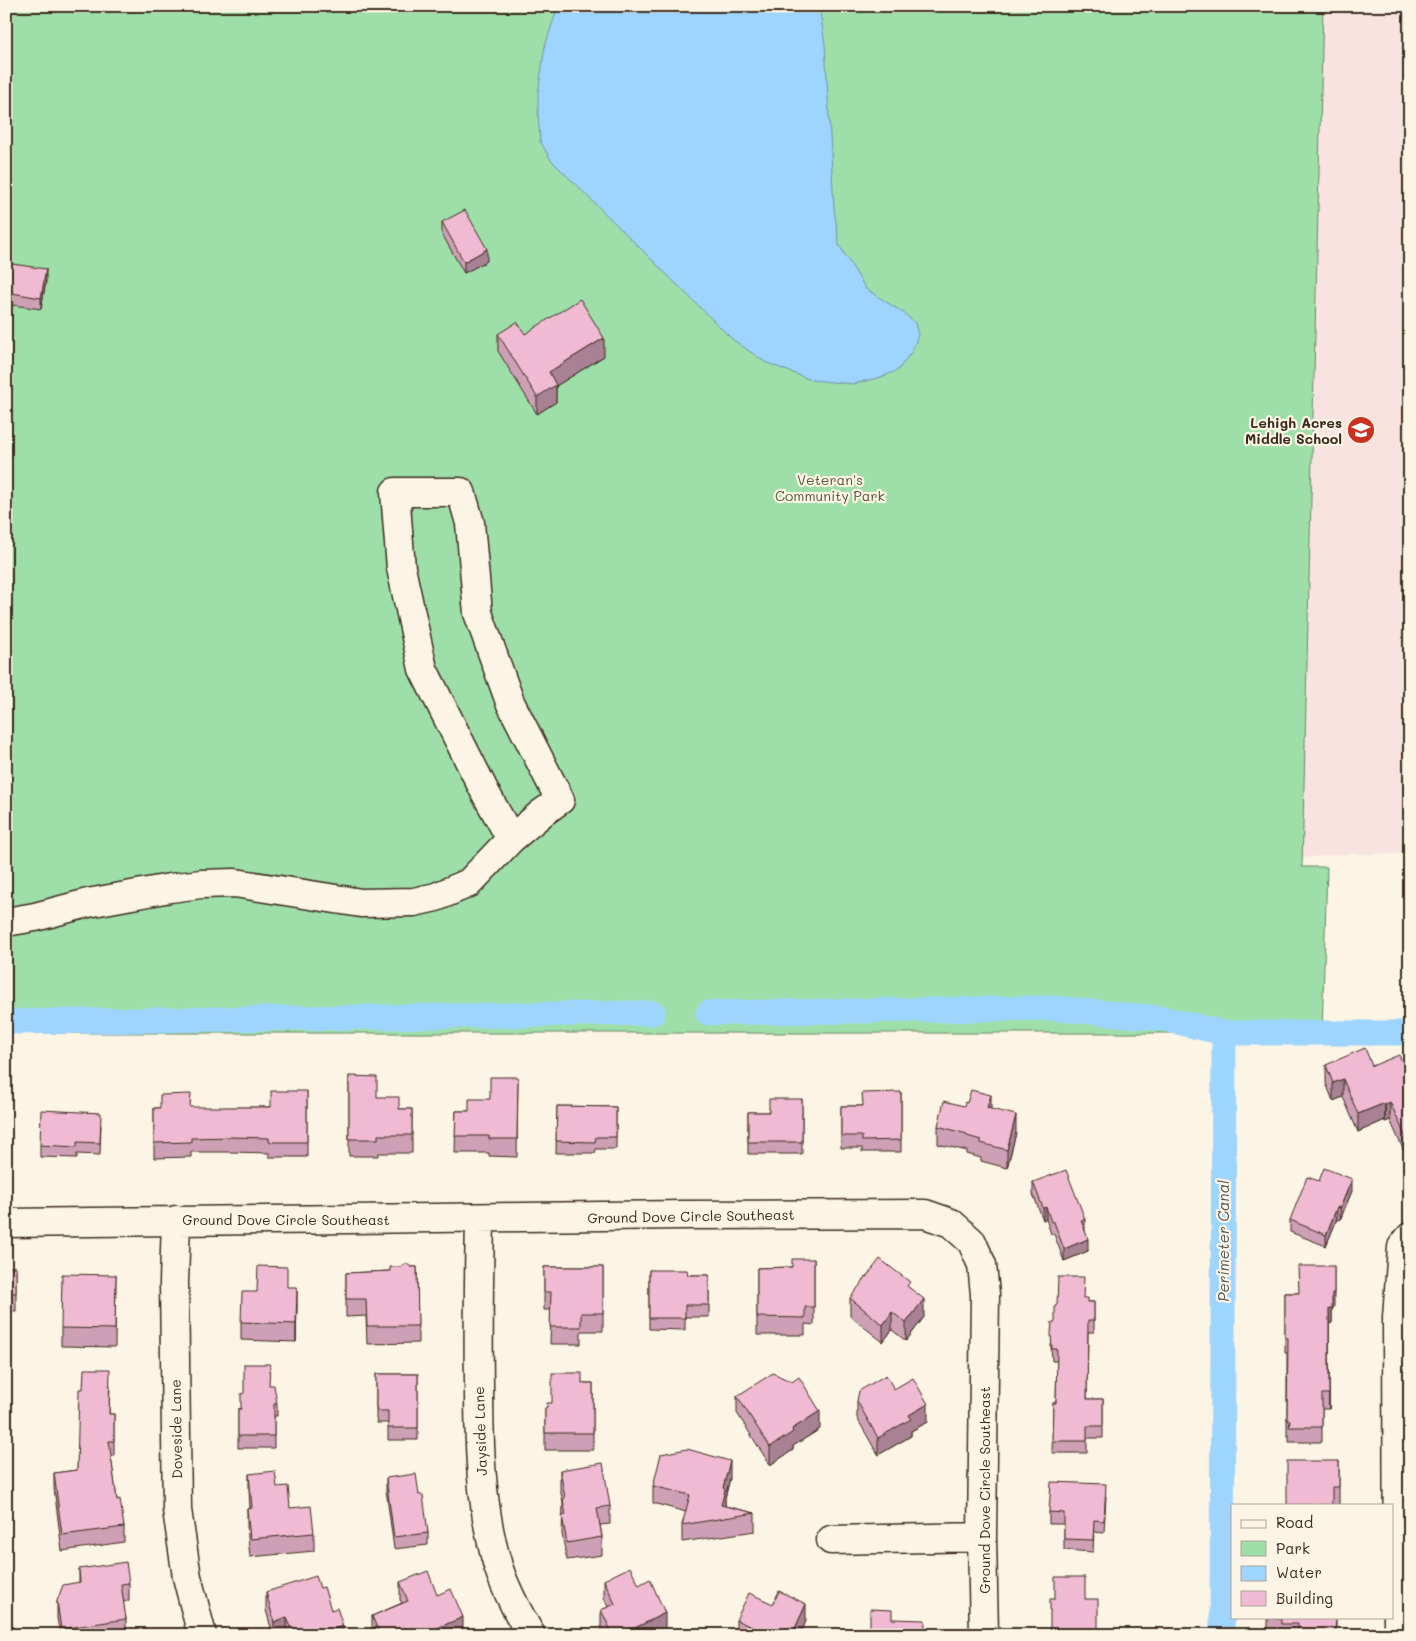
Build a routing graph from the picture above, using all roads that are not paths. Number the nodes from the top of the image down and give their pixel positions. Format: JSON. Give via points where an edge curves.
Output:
{"nodes":[{"id":1,"x":511,"y":839,"type":"junction"},
{"id":2,"x":6,"y":922,"type":"edge"},
{"id":3,"x":480,"y":1218,"type":"junction"},
{"id":4,"x":176,"y":1220,"type":"junction"},
{"id":5,"x":6,"y":1222,"type":"edge"},
{"id":6,"x":1410,"y":1237,"type":"edge"},
{"id":7,"x":982,"y":1537,"type":"junction"},
{"id":8,"x":831,"y":1540,"type":"dead end"},
{"id":9,"x":202,"y":1635,"type":"edge"},
{"id":10,"x":531,"y":1635,"type":"edge"},
{"id":11,"x":984,"y":1635,"type":"edge"},
{"id":12,"x":1398,"y":1635,"type":"edge"}],
"edges":[{"from":1,"to":1,"type":"street","via":[[423,669],[401,568],[395,492],[461,492],[470,524],[478,613],[510,702],[560,800]]},
{"from":1,"to":2,"type":"street","via":[[469,883],[414,902],[361,903],[235,884],[201,884],[88,903]]},
{"from":3,"to":4,"type":"street","name":"Ground Dove Circle Southeast"},
{"from":3,"to":7,"type":"street","name":"Ground Dove Circle Southeast","via":[[925,1214],[951,1223],[972,1242],[982,1265],[985,1294]]},
{"from":3,"to":10,"type":"street","name":"Jayside Lane","via":[[478,1317],[482,1479],[488,1526],[499,1568],[514,1606]]},
{"from":4,"to":5,"type":"street","name":"Ground Dove Circle Southeast"},
{"from":4,"to":9,"type":"street","name":"Doveside Lane","via":[[177,1510],[187,1577]]},
{"from":6,"to":12,"type":"street","via":[[1402,1247],[1397,1318]]},
{"from":7,"to":8,"type":"street"},
{"from":7,"to":11,"type":"street","name":"Ground Dove Circle Southeast"}]}
